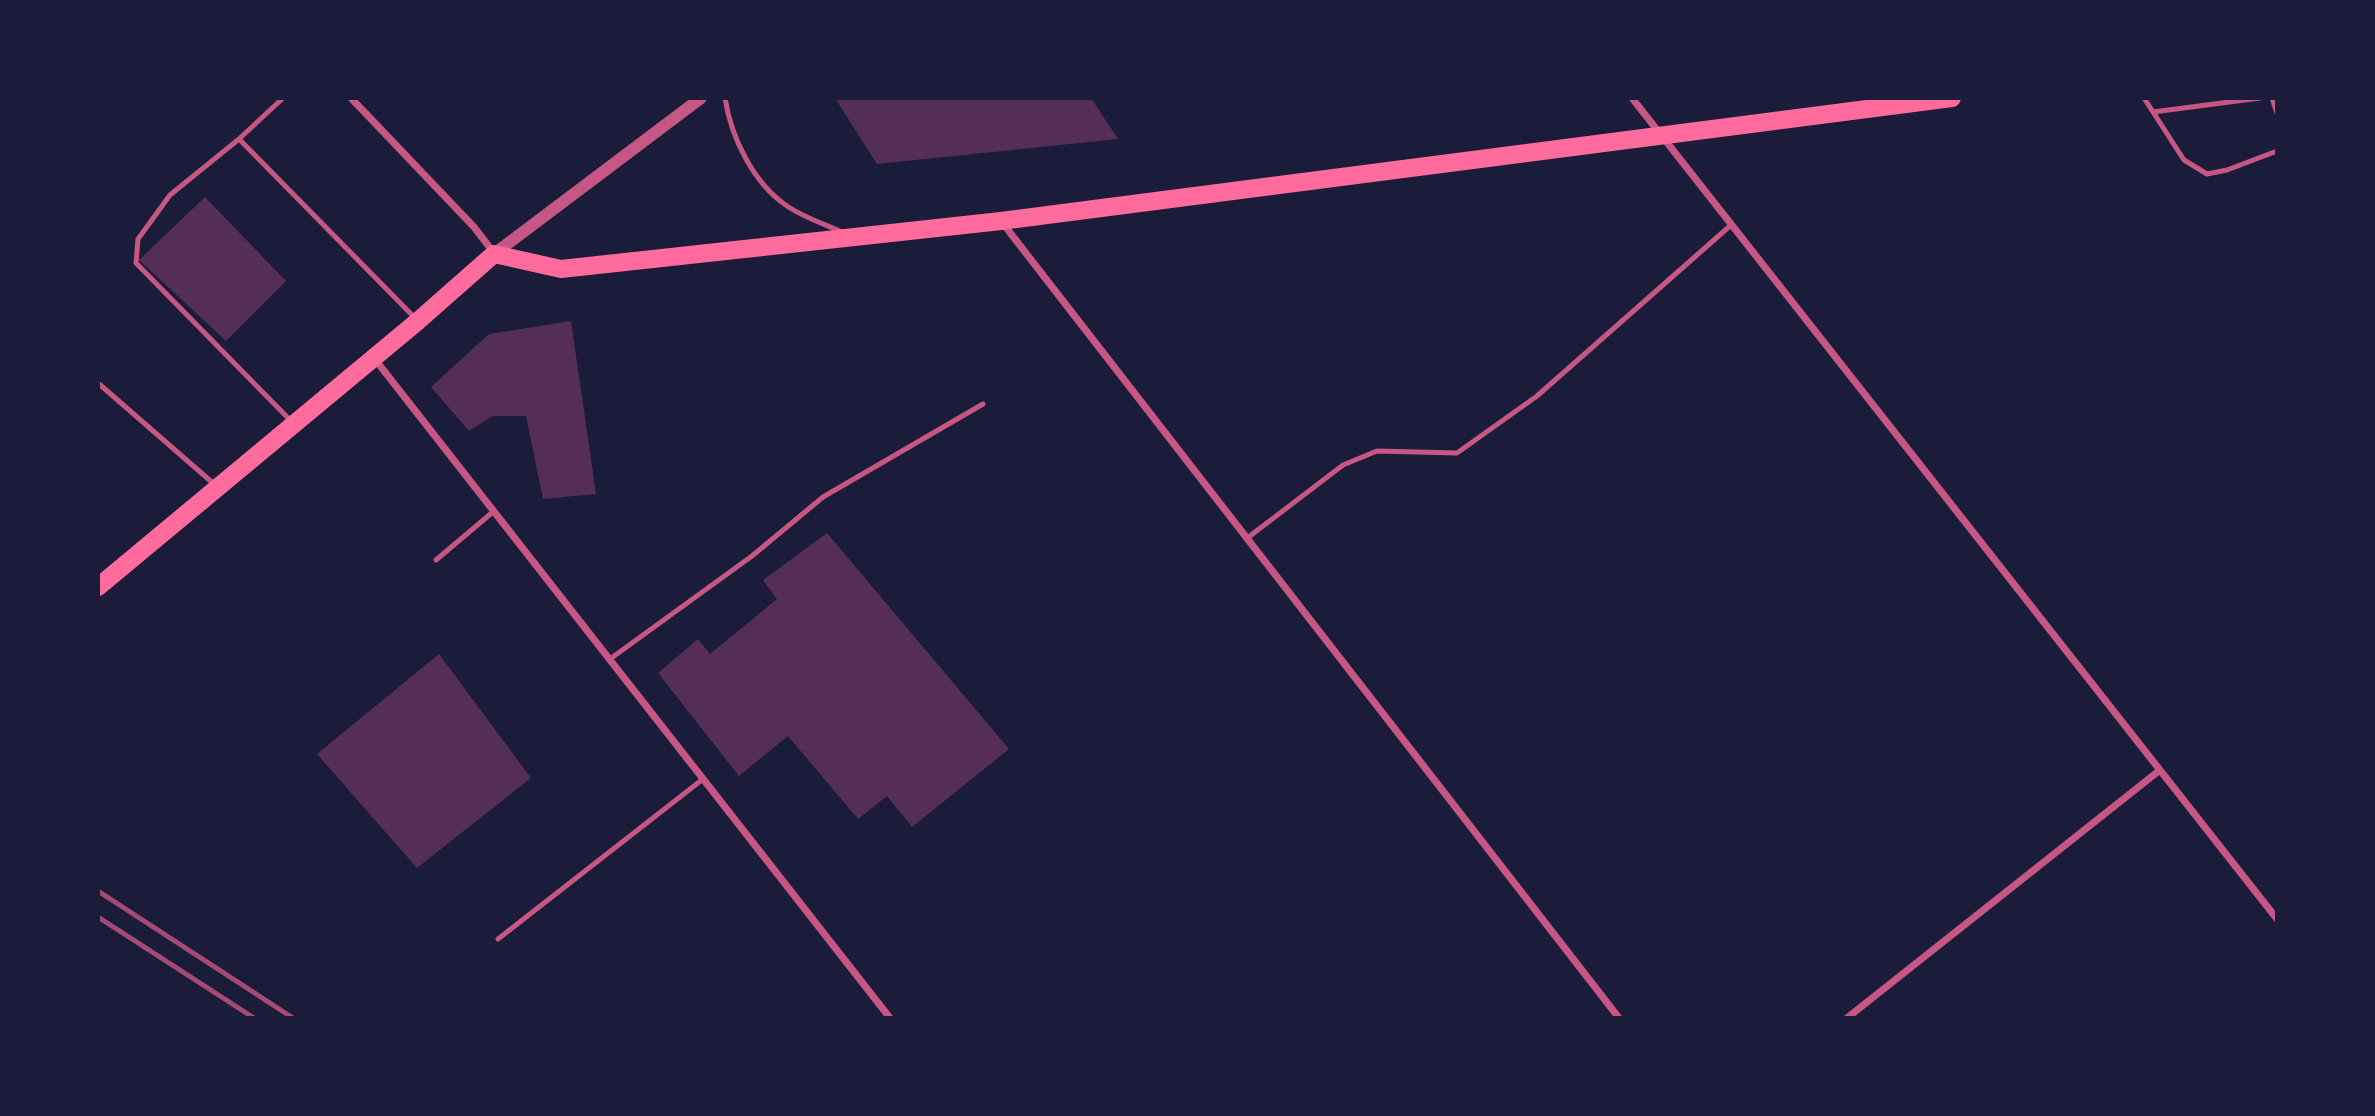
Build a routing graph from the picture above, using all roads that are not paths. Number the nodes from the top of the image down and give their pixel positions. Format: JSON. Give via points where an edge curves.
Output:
{"nodes":[{"id":1,"x":283,"y":98,"type":"edge"},
{"id":2,"x":351,"y":98,"type":"edge"},
{"id":3,"x":701,"y":98,"type":"edge"},
{"id":4,"x":724,"y":98,"type":"edge"},
{"id":5,"x":1632,"y":98,"type":"edge"},
{"id":6,"x":1952,"y":98,"type":"edge"},
{"id":7,"x":2144,"y":98,"type":"edge"},
{"id":8,"x":2260,"y":98,"type":"edge"},
{"id":9,"x":2272,"y":98,"type":"edge"},
{"id":10,"x":2153,"y":112,"type":"junction"},
{"id":11,"x":2277,"y":113,"type":"edge"},
{"id":12,"x":1661,"y":136,"type":"junction"},
{"id":13,"x":239,"y":139,"type":"junction"},
{"id":14,"x":2277,"y":151,"type":"edge"},
{"id":15,"x":1001,"y":221,"type":"junction"},
{"id":16,"x":1731,"y":225,"type":"junction"},
{"id":17,"x":851,"y":237,"type":"junction"},
{"id":18,"x":494,"y":254,"type":"junction"},
{"id":19,"x":418,"y":321,"type":"junction"},
{"id":20,"x":373,"y":358,"type":"junction"},
{"id":21,"x":98,"y":383,"type":"edge"},
{"id":22,"x":983,"y":404,"type":"dead end"},
{"id":23,"x":293,"y":424,"type":"junction"},
{"id":24,"x":216,"y":486,"type":"junction"},
{"id":25,"x":494,"y":511,"type":"junction"},
{"id":26,"x":1246,"y":539,"type":"junction"},
{"id":27,"x":436,"y":560,"type":"dead end"},
{"id":28,"x":98,"y":587,"type":"edge"},
{"id":29,"x":610,"y":659,"type":"junction"},
{"id":30,"x":2160,"y":770,"type":"junction"},
{"id":31,"x":704,"y":779,"type":"junction"},
{"id":32,"x":2277,"y":919,"type":"edge"},
{"id":33,"x":498,"y":939,"type":"dead end"},
{"id":34,"x":890,"y":1018,"type":"edge"},
{"id":35,"x":1619,"y":1018,"type":"edge"},
{"id":36,"x":1847,"y":1018,"type":"edge"}],
"edges":[{"from":1,"to":13,"type":"lane"},
{"from":2,"to":18,"type":"street","via":[[474,227]]},
{"from":3,"to":18,"type":"street"},
{"from":4,"to":17,"type":"lane","via":[[739,144],[763,184],[787,206]]},
{"from":5,"to":12,"type":"street"},
{"from":6,"to":12,"type":"main road"},
{"from":7,"to":10,"type":"lane"},
{"from":8,"to":10,"type":"lane"},
{"from":9,"to":11,"type":"lane"},
{"from":10,"to":14,"type":"lane","via":[[2184,160],[2207,174]]},
{"from":12,"to":15,"type":"main road"},
{"from":12,"to":16,"type":"street"},
{"from":13,"to":19,"type":"lane"},
{"from":13,"to":23,"type":"lane","via":[[170,195],[138,239],[135,262]]},
{"from":15,"to":17,"type":"main road"},
{"from":15,"to":26,"type":"street"},
{"from":16,"to":26,"type":"lane","via":[[1537,396],[1457,453],[1377,451],[1343,465]]},
{"from":16,"to":30,"type":"street"},
{"from":17,"to":18,"type":"main road","via":[[561,269]]},
{"from":18,"to":19,"type":"main road"},
{"from":19,"to":20,"type":"main road"},
{"from":20,"to":23,"type":"main road"},
{"from":20,"to":25,"type":"street"},
{"from":21,"to":24,"type":"lane"},
{"from":22,"to":29,"type":"lane","via":[[822,497],[752,556]]},
{"from":23,"to":24,"type":"main road"},
{"from":24,"to":28,"type":"main road"},
{"from":25,"to":27,"type":"lane"},
{"from":25,"to":29,"type":"street"},
{"from":26,"to":35,"type":"street"},
{"from":29,"to":31,"type":"street"},
{"from":30,"to":32,"type":"street"},
{"from":30,"to":36,"type":"street"},
{"from":31,"to":33,"type":"lane"},
{"from":31,"to":34,"type":"street"}]}
